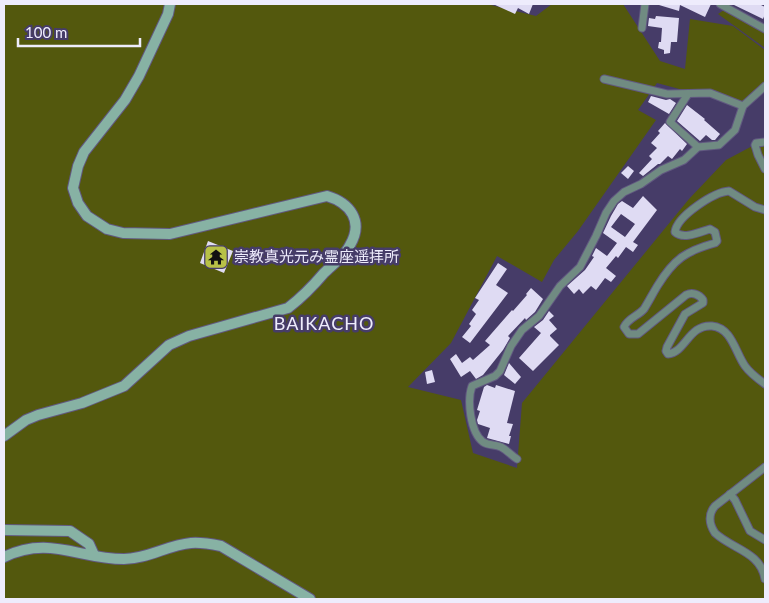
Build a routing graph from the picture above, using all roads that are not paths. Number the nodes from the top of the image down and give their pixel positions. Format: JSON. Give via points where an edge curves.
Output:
{"nodes":[{"id":1,"x":170,"y":4,"type":"edge"},
{"id":2,"x":645,"y":4,"type":"edge"},
{"id":3,"x":720,"y":4,"type":"edge"},
{"id":4,"x":642,"y":28,"type":"dead end"},
{"id":5,"x":765,"y":29,"type":"edge"},
{"id":6,"x":604,"y":79,"type":"dead end"},
{"id":7,"x":765,"y":86,"type":"edge"},
{"id":8,"x":688,"y":94,"type":"junction"},
{"id":9,"x":743,"y":106,"type":"junction"},
{"id":10,"x":765,"y":142,"type":"edge"},
{"id":11,"x":698,"y":147,"type":"junction"},
{"id":12,"x":765,"y":169,"type":"edge"},
{"id":13,"x":765,"y":210,"type":"edge"},
{"id":14,"x":765,"y":384,"type":"edge"},
{"id":15,"x":4,"y":436,"type":"edge"},
{"id":16,"x":517,"y":459,"type":"dead end"},
{"id":17,"x":765,"y":467,"type":"edge"},
{"id":18,"x":730,"y":494,"type":"junction"},
{"id":19,"x":4,"y":530,"type":"edge"},
{"id":20,"x":765,"y":540,"type":"edge"},
{"id":21,"x":94,"y":555,"type":"junction"},
{"id":22,"x":4,"y":557,"type":"edge"},
{"id":23,"x":765,"y":579,"type":"edge"},
{"id":24,"x":310,"y":599,"type":"edge"}],
"edges":[{"from":1,"to":15,"type":"street","via":[[139,76],[125,100],[84,152],[78,166],[73,188],[87,216],[107,229],[122,233],[170,234],[327,196],[345,204],[352,213],[355,235],[350,247],[288,308],[188,336],[168,345],[124,386],[82,403],[38,414]]},
{"from":2,"to":4,"type":"street"},
{"from":3,"to":5,"type":"street"},
{"from":6,"to":8,"type":"street","via":[[667,94]]},
{"from":7,"to":9,"type":"street"},
{"from":8,"to":9,"type":"street","via":[[710,93]]},
{"from":8,"to":11,"type":"street","via":[[670,122]]},
{"from":9,"to":11,"type":"street","via":[[730,135],[719,145]]},
{"from":10,"to":12,"type":"street","via":[[755,145]]},
{"from":11,"to":16,"type":"street","via":[[684,160],[624,192],[614,201],[580,267],[560,286],[539,316],[522,330],[496,376],[472,386],[470,413],[480,440],[489,446],[500,447]]},
{"from":13,"to":14,"type":"street","via":[[729,191],[718,193],[692,210],[677,224],[675,232],[683,236],[710,229],[715,232],[717,241],[680,257],[658,284],[641,313],[624,327],[629,334],[638,334],[686,296],[698,295],[703,303],[685,314],[667,347],[668,354],[674,353],[699,329],[718,327],[727,334],[746,367]]},
{"from":17,"to":18,"type":"street"},
{"from":18,"to":20,"type":"street","via":[[750,531]]},
{"from":18,"to":23,"type":"street","via":[[711,512],[711,527],[719,537],[755,559]]},
{"from":19,"to":21,"type":"street","via":[[70,531],[89,544]]},
{"from":21,"to":22,"type":"street","via":[[41,546]]},
{"from":21,"to":24,"type":"street","via":[[124,559],[189,543],[207,543],[221,546]]}]}
